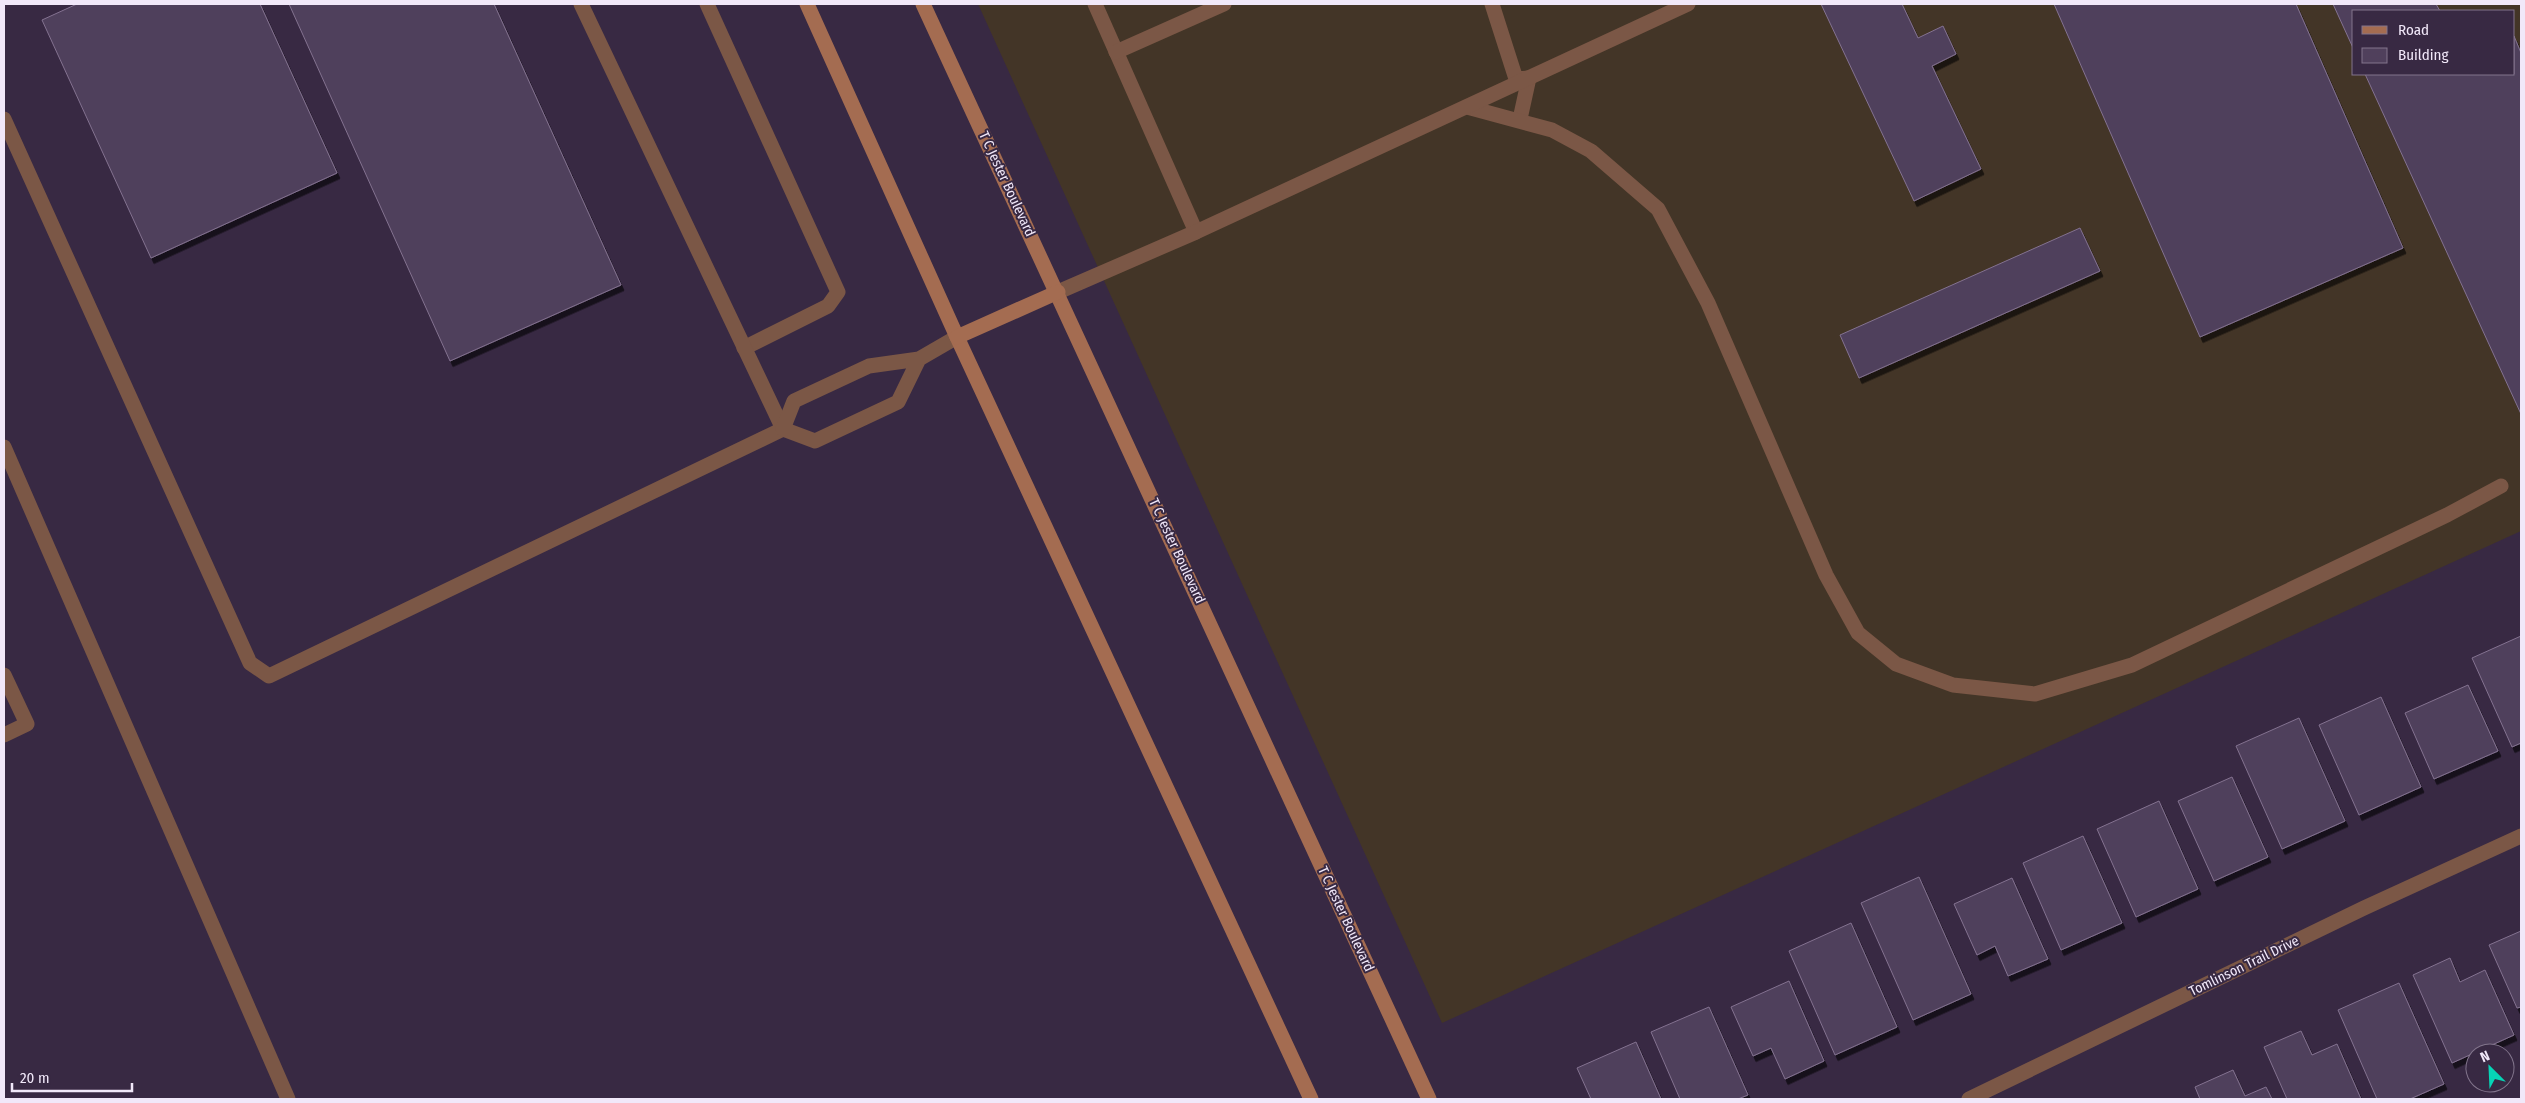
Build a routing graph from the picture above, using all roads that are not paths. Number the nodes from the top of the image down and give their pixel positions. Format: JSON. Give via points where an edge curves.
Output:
{"nodes":[{"id":1,"x":581,"y":4,"type":"edge"},
{"id":2,"x":707,"y":4,"type":"edge"},
{"id":3,"x":806,"y":4,"type":"edge"},
{"id":4,"x":923,"y":4,"type":"edge"},
{"id":5,"x":1095,"y":4,"type":"edge"},
{"id":6,"x":1224,"y":4,"type":"edge"},
{"id":7,"x":1492,"y":4,"type":"edge"},
{"id":8,"x":1688,"y":4,"type":"edge"},
{"id":9,"x":1116,"y":52,"type":"junction"},
{"id":10,"x":1529,"y":78,"type":"junction"},
{"id":11,"x":1467,"y":106,"type":"junction"},
{"id":12,"x":4,"y":119,"type":"edge"},
{"id":13,"x":1520,"y":119,"type":"junction"},
{"id":14,"x":1196,"y":232,"type":"junction"},
{"id":15,"x":1058,"y":292,"type":"junction"},
{"id":16,"x":957,"y":337,"type":"junction"},
{"id":17,"x":744,"y":348,"type":"junction"},
{"id":18,"x":919,"y":359,"type":"junction"},
{"id":19,"x":783,"y":429,"type":"junction"},
{"id":20,"x":4,"y":447,"type":"edge"},
{"id":21,"x":2500,"y":486,"type":"dead end"},
{"id":22,"x":4,"y":675,"type":"edge"},
{"id":23,"x":4,"y":735,"type":"edge"},
{"id":24,"x":2521,"y":836,"type":"edge"},
{"id":25,"x":288,"y":1099,"type":"edge"},
{"id":26,"x":1311,"y":1099,"type":"edge"},
{"id":27,"x":1429,"y":1099,"type":"edge"},
{"id":28,"x":1969,"y":1099,"type":"edge"}],
"edges":[{"from":1,"to":17,"type":"street"},
{"from":2,"to":17,"type":"street","via":[[838,292],[828,306]]},
{"from":3,"to":16,"type":"main road"},
{"from":4,"to":15,"type":"main road","name":"T C Jester Boulevard"},
{"from":5,"to":9,"type":"street"},
{"from":6,"to":9,"type":"street"},
{"from":7,"to":10,"type":"street","via":[[1516,79]]},
{"from":8,"to":10,"type":"street"},
{"from":9,"to":14,"type":"street"},
{"from":10,"to":11,"type":"street"},
{"from":10,"to":13,"type":"street"},
{"from":11,"to":13,"type":"street"},
{"from":11,"to":14,"type":"street"},
{"from":12,"to":19,"type":"street","via":[[250,663],[269,676]]},
{"from":13,"to":21,"type":"street","via":[[1552,130],[1591,151],[1658,208],[1708,302],[1826,575],[1858,632],[1896,664],[1953,685],[2036,694],[2132,665]]},
{"from":14,"to":15,"type":"street"},
{"from":15,"to":16,"type":"main road"},
{"from":15,"to":27,"type":"main road","name":"T C Jester Boulevard"},
{"from":16,"to":18,"type":"street"},
{"from":16,"to":26,"type":"main road"},
{"from":17,"to":19,"type":"street"},
{"from":18,"to":19,"type":"street","via":[[870,366],[794,401]]},
{"from":18,"to":19,"type":"street","via":[[898,402],[815,440]]},
{"from":20,"to":25,"type":"street"},
{"from":22,"to":23,"type":"street","via":[[27,724]]},
{"from":24,"to":28,"type":"street","name":"Tomlinson Trail Drive","via":[[2364,908]]}]}
